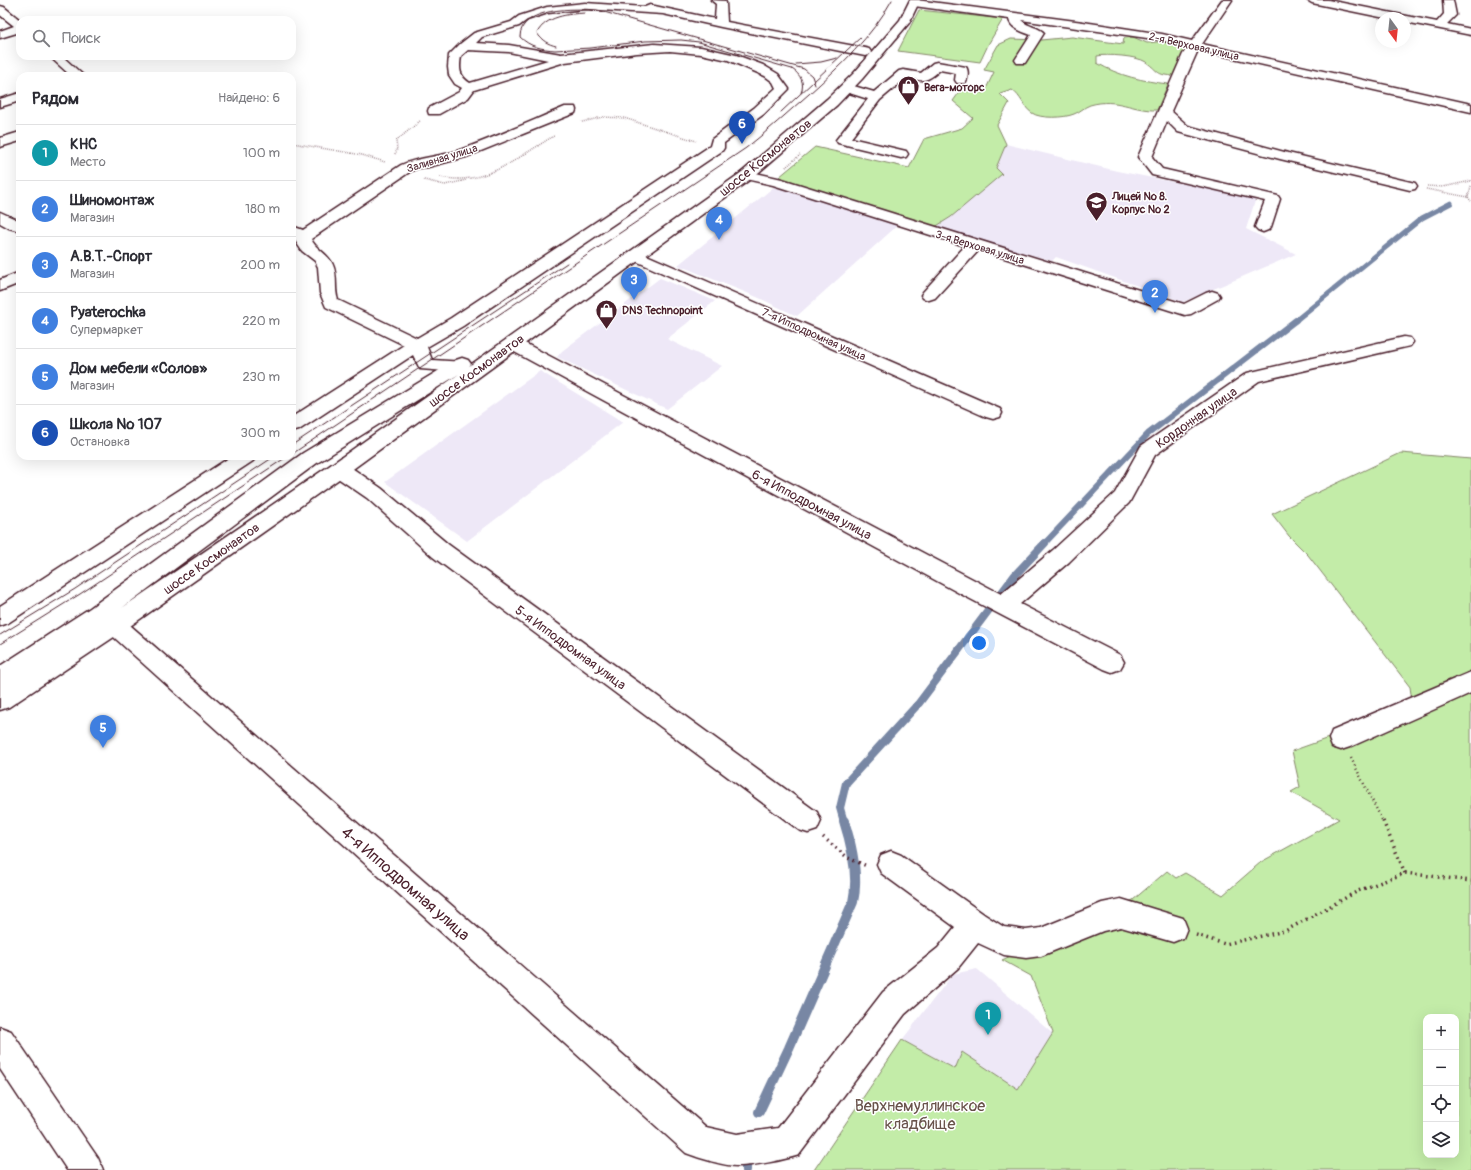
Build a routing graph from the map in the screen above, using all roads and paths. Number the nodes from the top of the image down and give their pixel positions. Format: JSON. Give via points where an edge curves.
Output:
{"nodes":[{"id":1,"x":615,"y":0,"type":"edge"},
{"id":2,"x":716,"y":0,"type":"edge"},
{"id":3,"x":1228,"y":0,"type":"edge"},
{"id":4,"x":1312,"y":0,"type":"edge"},
{"id":5,"x":1448,"y":0,"type":"edge"},
{"id":6,"x":910,"y":1,"type":"edge"},
{"id":7,"x":0,"y":9,"type":"edge"},
{"id":8,"x":663,"y":11,"type":"junction"},
{"id":9,"x":1375,"y":13,"type":"edge"},
{"id":10,"x":1450,"y":15,"type":"junction"},
{"id":11,"x":1013,"y":16,"type":"junction"},
{"id":12,"x":1464,"y":17,"type":"dead end"},
{"id":13,"x":1411,"y":20,"type":"edge"},
{"id":14,"x":16,"y":23,"type":"edge"},
{"id":15,"x":515,"y":24,"type":"junction"},
{"id":16,"x":721,"y":24,"type":"junction"},
{"id":17,"x":1439,"y":26,"type":"junction"},
{"id":18,"x":16,"y":29,"type":"edge"},
{"id":19,"x":1471,"y":32,"type":"edge"},
{"id":20,"x":0,"y":36,"type":"edge"},
{"id":21,"x":1197,"y":45,"type":"junction"},
{"id":22,"x":464,"y":46,"type":"junction"},
{"id":23,"x":530,"y":52,"type":"junction"},
{"id":24,"x":865,"y":52,"type":"junction"},
{"id":25,"x":567,"y":58,"type":"junction"},
{"id":26,"x":60,"y":60,"type":"edge"},
{"id":27,"x":1021,"y":60,"type":"dead end"},
{"id":28,"x":73,"y":72,"type":"edge"},
{"id":29,"x":961,"y":80,"type":"dead end"},
{"id":30,"x":469,"y":87,"type":"junction"},
{"id":31,"x":847,"y":88,"type":"junction"},
{"id":32,"x":876,"y":97,"type":"junction"},
{"id":33,"x":16,"y":98,"type":"edge"},
{"id":34,"x":0,"y":103,"type":"edge"},
{"id":35,"x":1471,"y":108,"type":"edge"},
{"id":36,"x":570,"y":110,"type":"dead end"},
{"id":37,"x":434,"y":111,"type":"joint"},
{"id":38,"x":1165,"y":112,"type":"junction"},
{"id":39,"x":577,"y":124,"type":"dead end"},
{"id":40,"x":557,"y":134,"type":"dead end"},
{"id":41,"x":16,"y":137,"type":"edge"},
{"id":42,"x":0,"y":143,"type":"edge"},
{"id":43,"x":296,"y":144,"type":"edge"},
{"id":44,"x":717,"y":148,"type":"junction"},
{"id":45,"x":397,"y":149,"type":"dead end"},
{"id":46,"x":802,"y":153,"type":"dead end"},
{"id":47,"x":901,"y":154,"type":"dead end"},
{"id":48,"x":406,"y":168,"type":"junction"},
{"id":49,"x":782,"y":171,"type":"dead end"},
{"id":50,"x":747,"y":175,"type":"junction"},
{"id":51,"x":469,"y":179,"type":"junction"},
{"id":52,"x":454,"y":180,"type":"dead end"},
{"id":53,"x":1471,"y":181,"type":"edge"},
{"id":54,"x":1410,"y":186,"type":"junction"},
{"id":55,"x":1471,"y":186,"type":"edge"},
{"id":56,"x":1468,"y":197,"type":"junction"},
{"id":57,"x":1471,"y":201,"type":"edge"},
{"id":58,"x":0,"y":216,"type":"edge"},
{"id":59,"x":16,"y":225,"type":"edge"},
{"id":60,"x":1263,"y":227,"type":"dead end"},
{"id":61,"x":301,"y":239,"type":"edge"},
{"id":62,"x":975,"y":245,"type":"junction"},
{"id":63,"x":635,"y":255,"type":"junction"},
{"id":64,"x":16,"y":279,"type":"edge"},
{"id":65,"x":0,"y":286,"type":"edge"},
{"id":66,"x":929,"y":295,"type":"dead end"},
{"id":67,"x":1212,"y":296,"type":"dead end"},
{"id":68,"x":1404,"y":342,"type":"dead end"},
{"id":69,"x":513,"y":344,"type":"junction"},
{"id":70,"x":417,"y":345,"type":"junction"},
{"id":71,"x":459,"y":366,"type":"junction"},
{"id":72,"x":993,"y":413,"type":"dead end"},
{"id":73,"x":296,"y":423,"type":"edge"},
{"id":74,"x":240,"y":460,"type":"edge"},
{"id":75,"x":339,"y":469,"type":"junction"},
{"id":76,"x":1004,"y":606,"type":"junction"},
{"id":77,"x":0,"y":616,"type":"edge"},
{"id":78,"x":115,"y":625,"type":"junction"},
{"id":79,"x":1112,"y":662,"type":"dead end"},
{"id":80,"x":0,"y":678,"type":"edge"},
{"id":81,"x":1471,"y":682,"type":"edge"},
{"id":82,"x":0,"y":700,"type":"edge"},
{"id":83,"x":1341,"y":739,"type":"joint"},
{"id":84,"x":808,"y":821,"type":"dead end"},
{"id":85,"x":843,"y":856,"type":"dead end"},
{"id":86,"x":856,"y":863,"type":"dead end"},
{"id":87,"x":891,"y":864,"type":"dead end"},
{"id":88,"x":1405,"y":873,"type":"junction"},
{"id":89,"x":1471,"y":881,"type":"edge"},
{"id":90,"x":975,"y":924,"type":"junction"},
{"id":91,"x":1173,"y":928,"type":"joint"},
{"id":92,"x":0,"y":1042,"type":"edge"},
{"id":93,"x":86,"y":1170,"type":"edge"}],
"edges":[{"from":1,"to":8,"type":"street"},
{"from":2,"to":16,"type":"street","via":[[721,3]]},
{"from":3,"to":21,"type":"street"},
{"from":4,"to":9,"type":"street"},
{"from":5,"to":10,"type":"street"},
{"from":6,"to":11,"type":"street","name":"2-я Верховая улица"},
{"from":6,"to":24,"type":"street","name":"шоссе Космонавтов"},
{"from":6,"to":31,"type":"street","name":"шоссе Космонавтов","via":[[905,20],[892,38]]},
{"from":7,"to":14,"type":"street"},
{"from":8,"to":15,"type":"street","via":[[594,6],[564,7],[531,15]]},
{"from":8,"to":16,"type":"street"},
{"from":10,"to":12,"type":"street"},
{"from":10,"to":17,"type":"street"},
{"from":11,"to":21,"type":"street","name":"2-я Верховая улица","via":[[1162,37]]},
{"from":11,"to":27,"type":"street","via":[[1022,28],[1038,33]]},
{"from":13,"to":17,"type":"street"},
{"from":15,"to":22,"type":"street","via":[[478,35]]},
{"from":15,"to":23,"type":"street","via":[[515,37]]},
{"from":16,"to":24,"type":"street"},
{"from":17,"to":19,"type":"street"},
{"from":18,"to":20,"type":"street"},
{"from":21,"to":35,"type":"street","name":"2-я Верховая улица","via":[[1227,54]]},
{"from":21,"to":38,"type":"street","via":[[1189,54]]},
{"from":22,"to":23,"type":"street","via":[[488,46]]},
{"from":22,"to":30,"type":"street","via":[[455,55],[453,68],[457,80]]},
{"from":23,"to":25,"type":"street"},
{"from":24,"to":71,"type":"street","name":"шоссе Космонавтов","via":[[769,145]]},
{"from":25,"to":30,"type":"street"},
{"from":25,"to":44,"type":"street","via":[[642,48],[682,47],[728,56],[756,66],[781,82],[783,90],[717,142]]},
{"from":26,"to":28,"type":"street"},
{"from":29,"to":32,"type":"street","via":[[962,70],[937,66],[924,77],[903,74]]},
{"from":30,"to":37,"type":"street","via":[[464,95]]},
{"from":31,"to":32,"type":"street"},
{"from":31,"to":50,"type":"street","name":"шоссе Космонавтов"},
{"from":32,"to":47,"type":"street","via":[[843,140]]},
{"from":33,"to":34,"type":"street"},
{"from":36,"to":48,"type":"street","name":"Заливная улица","via":[[461,154]]},
{"from":37,"to":45,"type":"path","via":[[396,141]]},
{"from":38,"to":54,"type":"street","via":[[1183,129]]},
{"from":38,"to":60,"type":"street","via":[[1145,157],[1157,172],[1273,199]]},
{"from":39,"to":44,"type":"path","via":[[603,117],[624,118]]},
{"from":40,"to":51,"type":"path","via":[[503,166]]},
{"from":41,"to":42,"type":"street"},
{"from":43,"to":48,"type":"path","via":[[362,155]]},
{"from":44,"to":70,"type":"street","via":[[457,322]]},
{"from":46,"to":49,"type":"path"},
{"from":48,"to":51,"type":"path","via":[[413,175],[436,185],[453,185]]},
{"from":48,"to":61,"type":"street","name":"Заливная улица"},
{"from":50,"to":62,"type":"street","name":"3-я Верховая улица","via":[[777,182]]},
{"from":50,"to":63,"type":"street","name":"шоссе Космонавтов"},
{"from":51,"to":52,"type":"path"},
{"from":53,"to":54,"type":"path","via":[[1443,186]]},
{"from":54,"to":56,"type":"path"},
{"from":55,"to":56,"type":"path"},
{"from":56,"to":57,"type":"path"},
{"from":58,"to":59,"type":"street"},
{"from":61,"to":70,"type":"street","via":[[324,261],[328,279],[327,297],[332,303]]},
{"from":62,"to":66,"type":"street"},
{"from":62,"to":67,"type":"street","name":"3-я Верховая улица","via":[[1185,310]]},
{"from":63,"to":69,"type":"street","name":"шоссе Космонавтов"},
{"from":63,"to":72,"type":"street","name":"7-я Ипподромная улица"},
{"from":64,"to":65,"type":"street"},
{"from":68,"to":76,"type":"street","name":"Кордонная улица","via":[[1254,377],[1148,451],[1122,498]]},
{"from":69,"to":75,"type":"street","name":"шоссе Космонавтов"},
{"from":69,"to":76,"type":"street","name":"6-я Ипподромная улица"},
{"from":70,"to":71,"type":"street","via":[[426,365]]},
{"from":70,"to":73,"type":"street"},
{"from":71,"to":80,"type":"street","name":"шоссе Космонавтов","via":[[310,458],[98,614]]},
{"from":74,"to":77,"type":"street"},
{"from":75,"to":78,"type":"street","name":"шоссе Космонавтов"},
{"from":75,"to":84,"type":"street","name":"5-я Ипподромная улица","via":[[374,493],[441,551]]},
{"from":76,"to":79,"type":"street","name":"6-я Ипподромная улица"},
{"from":78,"to":82,"type":"street","name":"шоссе Космонавтов"},
{"from":78,"to":90,"type":"street","name":"4-я Ипподромная улица","via":[[698,1141],[737,1150],[787,1143],[894,1003],[948,958]]},
{"from":81,"to":83,"type":"street"},
{"from":83,"to":88,"type":"path","via":[[1376,804]]},
{"from":85,"to":86,"type":"path"},
{"from":87,"to":90,"type":"street"},
{"from":88,"to":89,"type":"path"},
{"from":88,"to":91,"type":"path","via":[[1358,891],[1285,931],[1225,944]]},
{"from":90,"to":91,"type":"street","via":[[996,938],[1026,944],[1056,937],[1121,913]]},
{"from":92,"to":93,"type":"street"}]}
